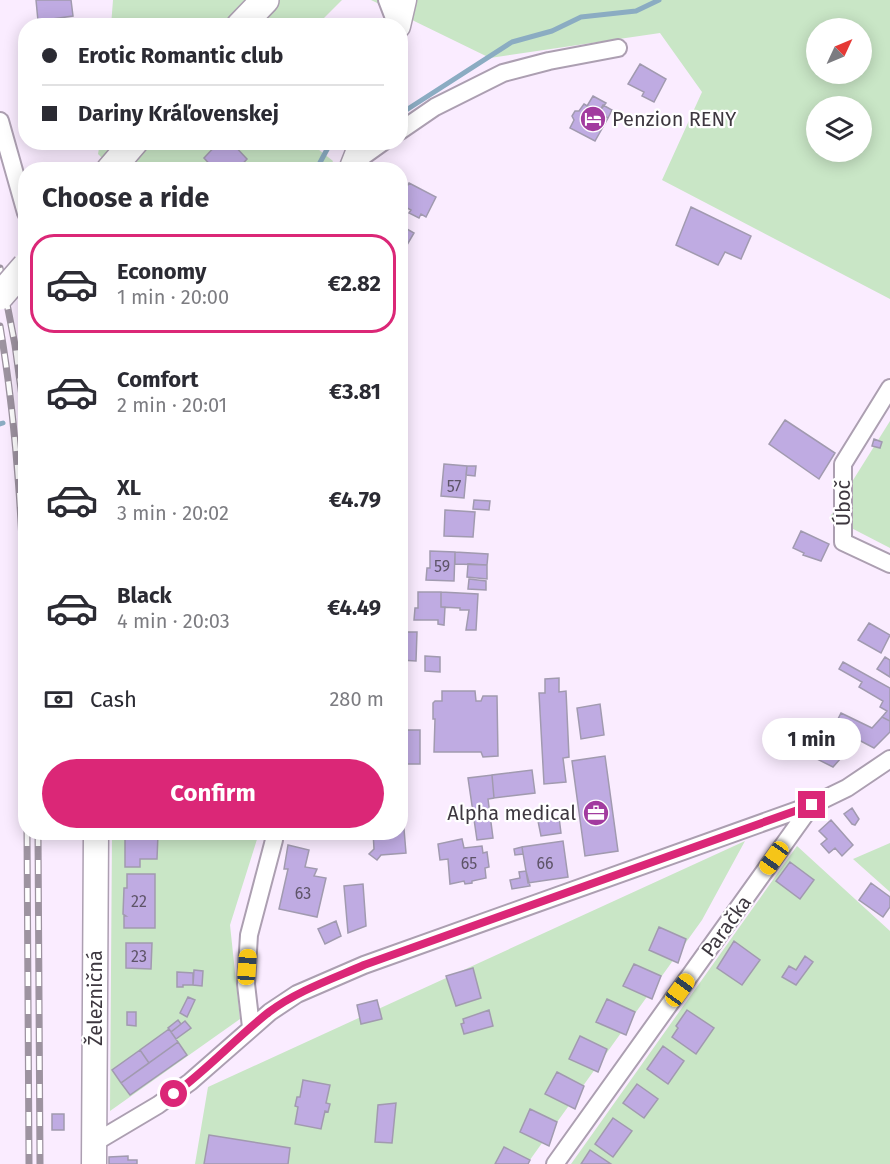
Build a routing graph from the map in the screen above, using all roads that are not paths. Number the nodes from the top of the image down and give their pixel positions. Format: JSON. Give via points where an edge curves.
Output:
{"nodes":[{"id":1,"x":265,"y":0,"type":"edge"},
{"id":2,"x":387,"y":0,"type":"edge"},
{"id":3,"x":404,"y":0,"type":"edge"},
{"id":4,"x":248,"y":18,"type":"edge"},
{"id":5,"x":395,"y":18,"type":"edge"},
{"id":6,"x":400,"y":18,"type":"edge"},
{"id":7,"x":618,"y":48,"type":"dead end"},
{"id":8,"x":0,"y":121,"type":"edge"},
{"id":9,"x":408,"y":125,"type":"edge"},
{"id":10,"x":127,"y":150,"type":"edge"},
{"id":11,"x":370,"y":150,"type":"edge"},
{"id":12,"x":356,"y":158,"type":"edge"},
{"id":13,"x":117,"y":162,"type":"edge"},
{"id":14,"x":18,"y":185,"type":"edge"},
{"id":15,"x":18,"y":275,"type":"edge"},
{"id":16,"x":0,"y":296,"type":"edge"},
{"id":17,"x":890,"y":388,"type":"edge"},
{"id":18,"x":890,"y":564,"type":"edge"},
{"id":19,"x":890,"y":759,"type":"edge"},
{"id":20,"x":812,"y":805,"type":"junction"},
{"id":21,"x":96,"y":840,"type":"edge"},
{"id":22,"x":274,"y":840,"type":"edge"},
{"id":23,"x":251,"y":1027,"type":"junction"},
{"id":24,"x":94,"y":1154,"type":"edge"},
{"id":25,"x":555,"y":1164,"type":"edge"}],
"edges":[{"from":1,"to":4,"type":"main road"},
{"from":2,"to":5,"type":"street"},
{"from":3,"to":6,"type":"street"},
{"from":7,"to":9,"type":"street","via":[[503,73]]},
{"from":8,"to":14,"type":"street"},
{"from":10,"to":13,"type":"main road"},
{"from":11,"to":12,"type":"street"},
{"from":15,"to":16,"type":"main road","bridge":true},
{"from":17,"to":18,"type":"street","name":"Úboč","via":[[843,464],[843,542]]},
{"from":19,"to":20,"type":"street","via":[[847,788]]},
{"from":20,"to":23,"type":"street","via":[[364,965],[297,994]]},
{"from":20,"to":25,"type":"street","name":"Paračka"},
{"from":21,"to":24,"type":"street","name":"Železničná"},
{"from":22,"to":23,"type":"street","via":[[249,934],[246,984]]},
{"from":23,"to":24,"type":"street","via":[[190,1082]]}]}
